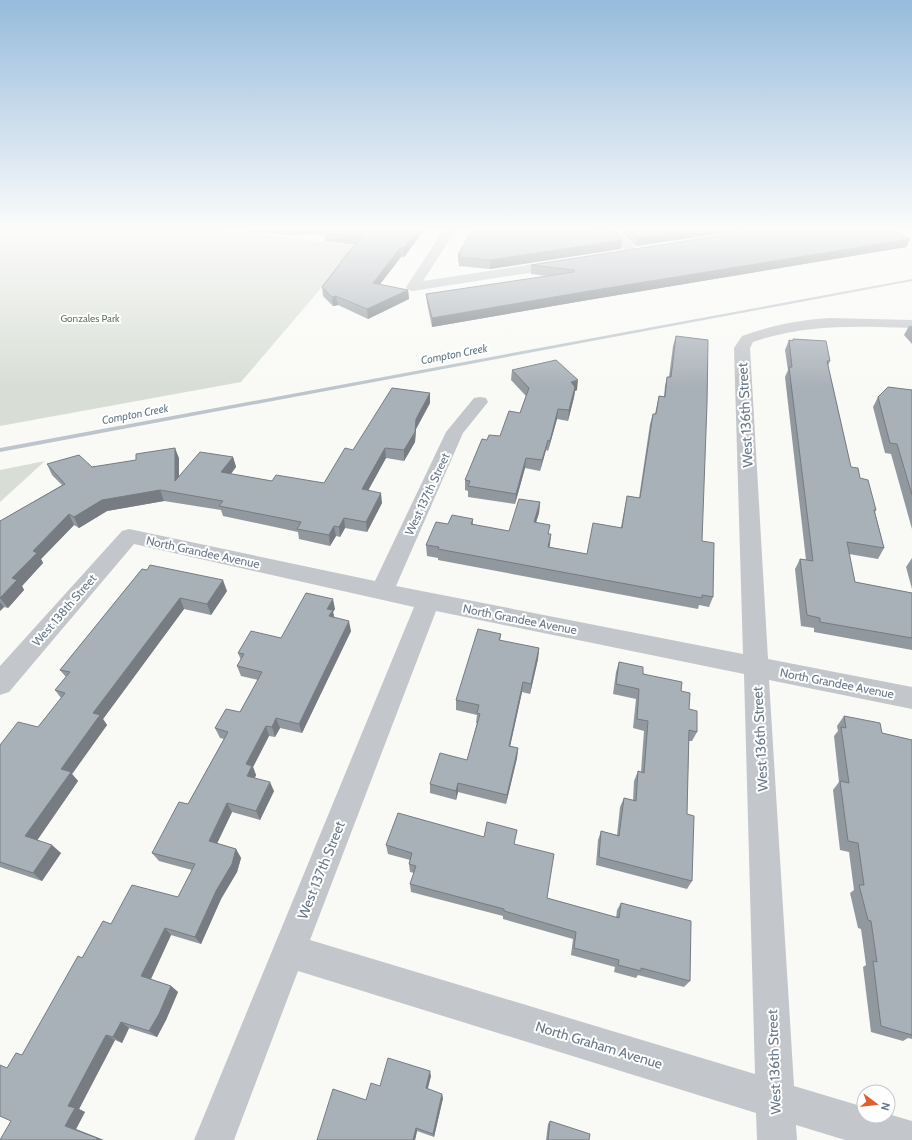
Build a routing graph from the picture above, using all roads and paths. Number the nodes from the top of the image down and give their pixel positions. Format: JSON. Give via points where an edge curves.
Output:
{"nodes":[{"id":1,"x":417,"y":281,"type":"edge"},
{"id":2,"x":451,"y":281,"type":"edge"},
{"id":3,"x":912,"y":324,"type":"edge"},
{"id":4,"x":480,"y":402,"type":"dead end"},
{"id":5,"x":129,"y":536,"type":"joint"},
{"id":6,"x":382,"y":591,"type":"junction"},
{"id":7,"x":428,"y":601,"type":"junction"},
{"id":8,"x":757,"y":667,"type":"junction"},
{"id":9,"x":0,"y":684,"type":"edge"},
{"id":10,"x":912,"y":698,"type":"edge"},
{"id":11,"x":289,"y":951,"type":"junction"},
{"id":12,"x":776,"y":1099,"type":"junction"},
{"id":13,"x":214,"y":1140,"type":"edge"},
{"id":14,"x":777,"y":1140,"type":"edge"},
{"id":15,"x":909,"y":1140,"type":"edge"}],
"edges":[{"from":1,"to":2,"type":"street","via":[[413,287]]},
{"from":3,"to":8,"type":"street","name":"West 136th Street","via":[[839,321],[777,328],[747,338],[742,348]]},
{"from":4,"to":6,"type":"street","name":"West 137th Street","via":[[455,432]]},
{"from":5,"to":6,"type":"street","name":"North Grandee Avenue"},
{"from":5,"to":9,"type":"street","name":"West 138th Street"},
{"from":6,"to":7,"type":"street","name":"North Grandee Avenue"},
{"from":7,"to":8,"type":"street","name":"North Grandee Avenue"},
{"from":7,"to":11,"type":"street","name":"West 137th Street"},
{"from":8,"to":10,"type":"street","name":"North Grandee Avenue"},
{"from":8,"to":12,"type":"street","name":"West 136th Street"},
{"from":11,"to":12,"type":"street","name":"North Graham Avenue"},
{"from":11,"to":13,"type":"street","name":"West 137th Street"},
{"from":12,"to":14,"type":"street","name":"West 136th Street"},
{"from":12,"to":15,"type":"street","name":"North Graham Avenue"}]}
